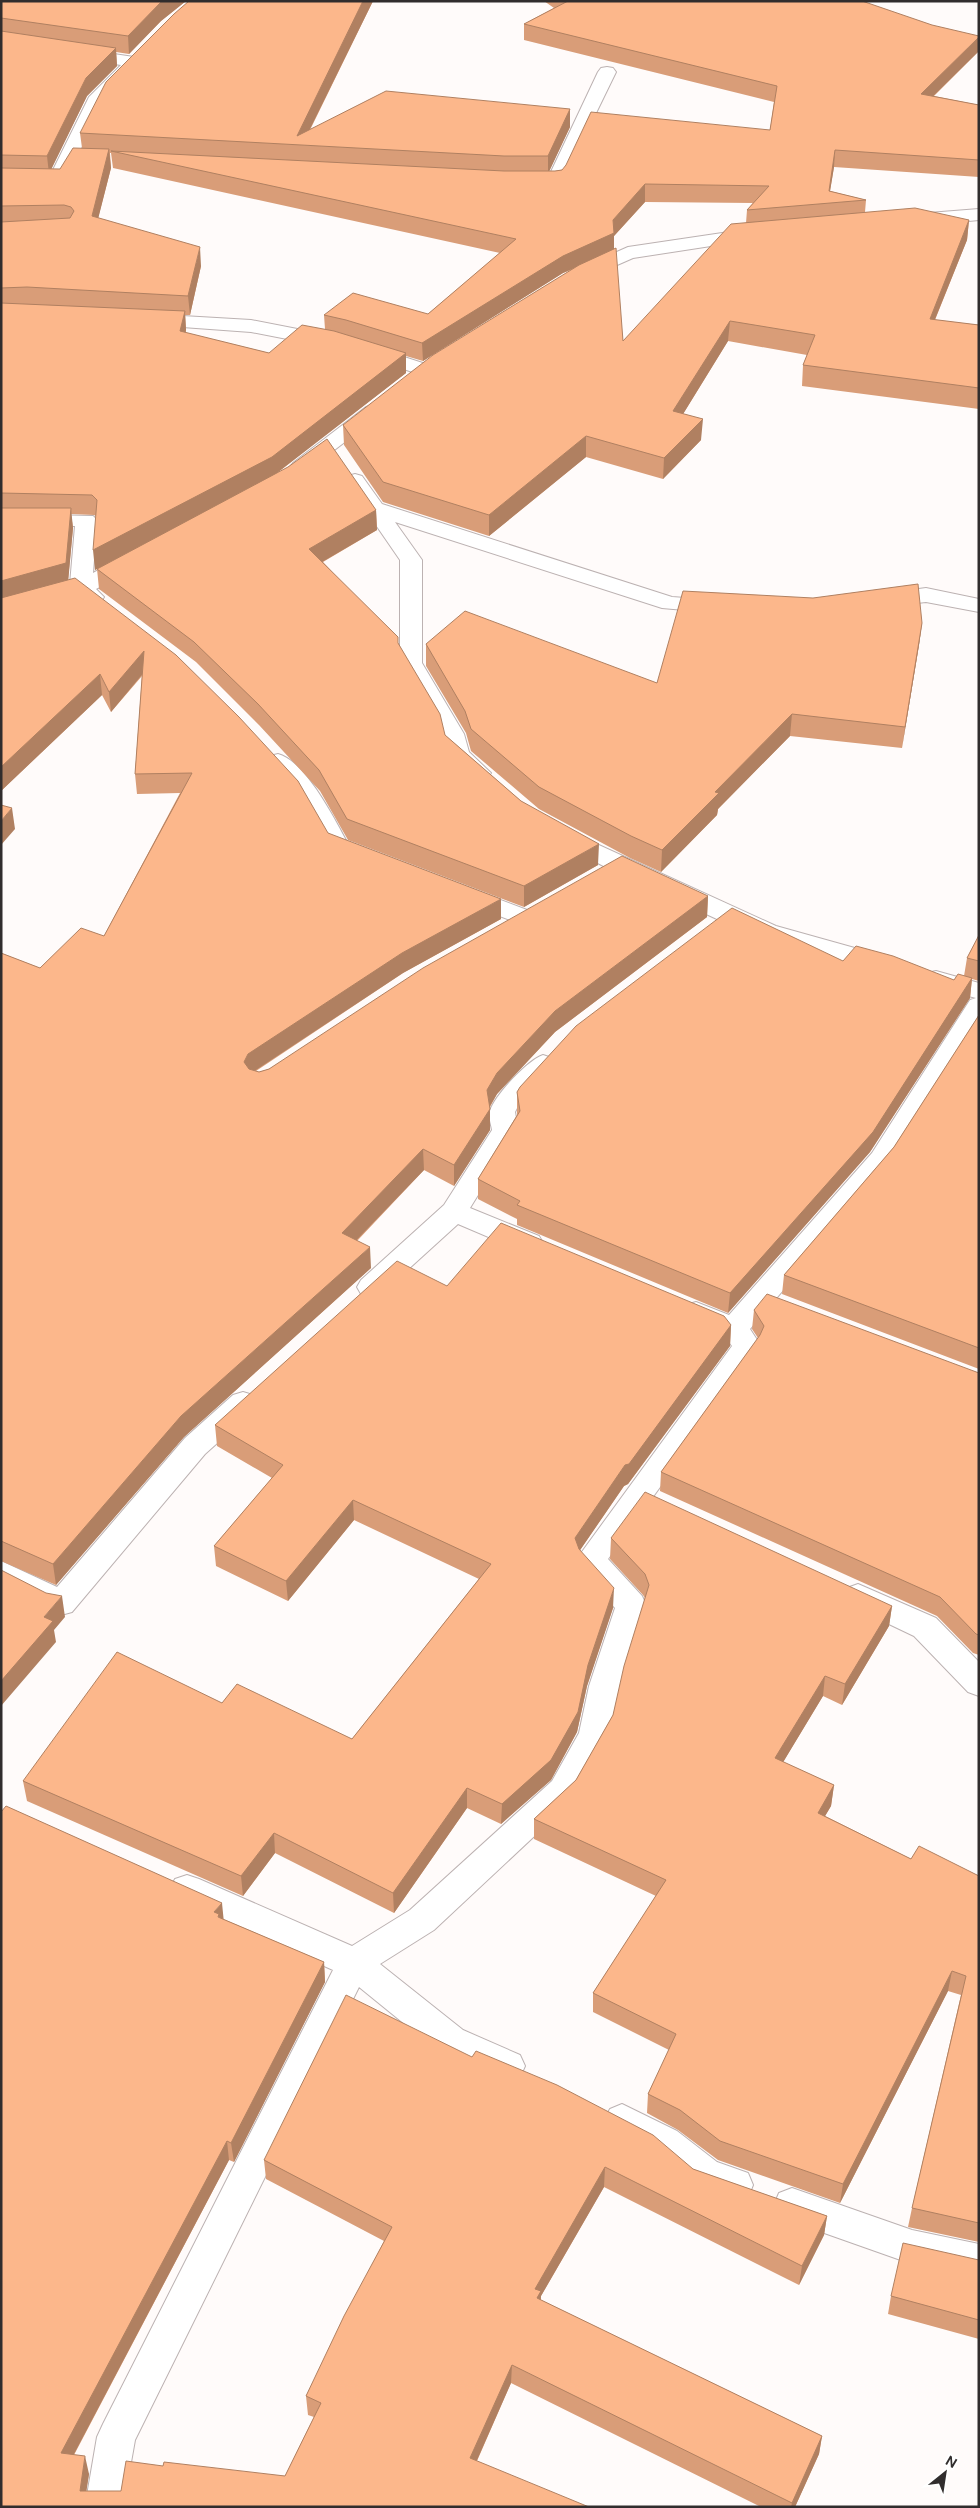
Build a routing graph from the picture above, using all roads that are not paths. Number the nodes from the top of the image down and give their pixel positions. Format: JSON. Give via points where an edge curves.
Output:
{"nodes":[{"id":1,"x":68,"y":52,"type":"edge"},
{"id":2,"x":607,"y":72,"type":"dead end"},
{"id":3,"x":68,"y":158,"type":"junction"},
{"id":4,"x":88,"y":159,"type":"edge"},
{"id":5,"x":1,"y":180,"type":"edge"},
{"id":6,"x":513,"y":181,"type":"edge"},
{"id":7,"x":979,"y":214,"type":"edge"},
{"id":8,"x":900,"y":221,"type":"edge"},
{"id":9,"x":771,"y":232,"type":"edge"},
{"id":10,"x":563,"y":284,"type":"edge"},
{"id":11,"x":131,"y":320,"type":"edge"},
{"id":12,"x":426,"y":371,"type":"edge"},
{"id":13,"x":389,"y":399,"type":"edge"},
{"id":14,"x":330,"y":444,"type":"junction"},
{"id":15,"x":288,"y":477,"type":"edge"},
{"id":16,"x":374,"y":508,"type":"junction"},
{"id":17,"x":1,"y":520,"type":"edge"},
{"id":18,"x":150,"y":551,"type":"edge"},
{"id":19,"x":81,"y":588,"type":"junction"},
{"id":20,"x":861,"y":603,"type":"edge"},
{"id":21,"x":979,"y":606,"type":"edge"},
{"id":22,"x":737,"y":607,"type":"edge"},
{"id":23,"x":1,"y":611,"type":"edge"},
{"id":24,"x":111,"y":611,"type":"edge"},
{"id":25,"x":262,"y":744,"type":"edge"},
{"id":26,"x":494,"y":786,"type":"edge"},
{"id":27,"x":546,"y":826,"type":"edge"},
{"id":28,"x":383,"y":864,"type":"edge"},
{"id":29,"x":620,"y":865,"type":"junction"},
{"id":30,"x":594,"y":879,"type":"edge"},
{"id":31,"x":445,"y":887,"type":"edge"},
{"id":32,"x":728,"y":915,"type":"junction"},
{"id":33,"x":500,"y":932,"type":"edge"},
{"id":34,"x":705,"y":932,"type":"edge"},
{"id":35,"x":979,"y":991,"type":"edge"},
{"id":36,"x":979,"y":1006,"type":"edge"},
{"id":37,"x":559,"y":1046,"type":"edge"},
{"id":38,"x":454,"y":1212,"type":"junction"},
{"id":39,"x":553,"y":1253,"type":"edge"},
{"id":40,"x":759,"y":1298,"type":"junction"},
{"id":41,"x":671,"y":1302,"type":"edge"},
{"id":42,"x":350,"y":1306,"type":"edge"},
{"id":43,"x":786,"y":1308,"type":"edge"},
{"id":44,"x":734,"y":1328,"type":"junction"},
{"id":45,"x":262,"y":1386,"type":"edge"},
{"id":46,"x":1,"y":1573,"type":"edge"},
{"id":47,"x":835,"y":1586,"type":"edge"},
{"id":48,"x":979,"y":1682,"type":"edge"},
{"id":49,"x":155,"y":1874,"type":"edge"},
{"id":50,"x":354,"y":1963,"type":"junction"},
{"id":51,"x":532,"y":2076,"type":"edge"},
{"id":52,"x":595,"y":2106,"type":"edge"},
{"id":53,"x":979,"y":2261,"type":"edge"},
{"id":54,"x":104,"y":2507,"type":"edge"}],
"edges":[{"from":1,"to":3,"type":"street","via":[[140,56],[98,97]]},
{"from":2,"to":6,"type":"street","via":[[555,181]]},
{"from":3,"to":4,"type":"street"},
{"from":3,"to":5,"type":"street","via":[[56,182]]},
{"from":7,"to":8,"type":"street"},
{"from":9,"to":10,"type":"street","via":[[628,253]]},
{"from":11,"to":12,"type":"street","via":[[251,326],[352,347]]},
{"from":13,"to":14,"type":"street"},
{"from":14,"to":15,"type":"street"},
{"from":14,"to":16,"type":"street"},
{"from":16,"to":22,"type":"street","via":[[670,603]]},
{"from":16,"to":26,"type":"street","via":[[411,560],[411,663],[453,734],[458,755]]},
{"from":17,"to":19,"type":"street","via":[[86,520]]},
{"from":18,"to":19,"type":"street"},
{"from":19,"to":23,"type":"street"},
{"from":19,"to":24,"type":"street"},
{"from":20,"to":21,"type":"street","via":[[926,595]]},
{"from":25,"to":28,"type":"street","via":[[311,797],[338,847]]},
{"from":27,"to":29,"type":"street"},
{"from":29,"to":30,"type":"street"},
{"from":29,"to":32,"type":"street"},
{"from":31,"to":33,"type":"street","via":[[534,913]]},
{"from":32,"to":34,"type":"street"},
{"from":32,"to":35,"type":"street","via":[[767,932]]},
{"from":36,"to":40,"type":"street","via":[[881,1159]]},
{"from":37,"to":38,"type":"street","via":[[508,1101],[502,1112],[505,1130]]},
{"from":38,"to":39,"type":"street"},
{"from":38,"to":42,"type":"street"},
{"from":40,"to":43,"type":"street"},
{"from":40,"to":44,"type":"street"},
{"from":41,"to":44,"type":"street"},
{"from":44,"to":50,"type":"street","via":[[747,1346],[650,1501],[590,1560],[631,1605],[605,1686],[594,1735],[563,1790],[422,1920]]},
{"from":45,"to":46,"type":"street","via":[[195,1446],[61,1602]]},
{"from":47,"to":48,"type":"street","via":[[925,1627]]},
{"from":49,"to":50,"type":"street"},
{"from":50,"to":51,"type":"street","via":[[451,2041]]},
{"from":50,"to":54,"type":"street","via":[[116,2437]]},
{"from":52,"to":53,"type":"street","via":[[665,2142],[705,2174],[912,2247]]}]}
